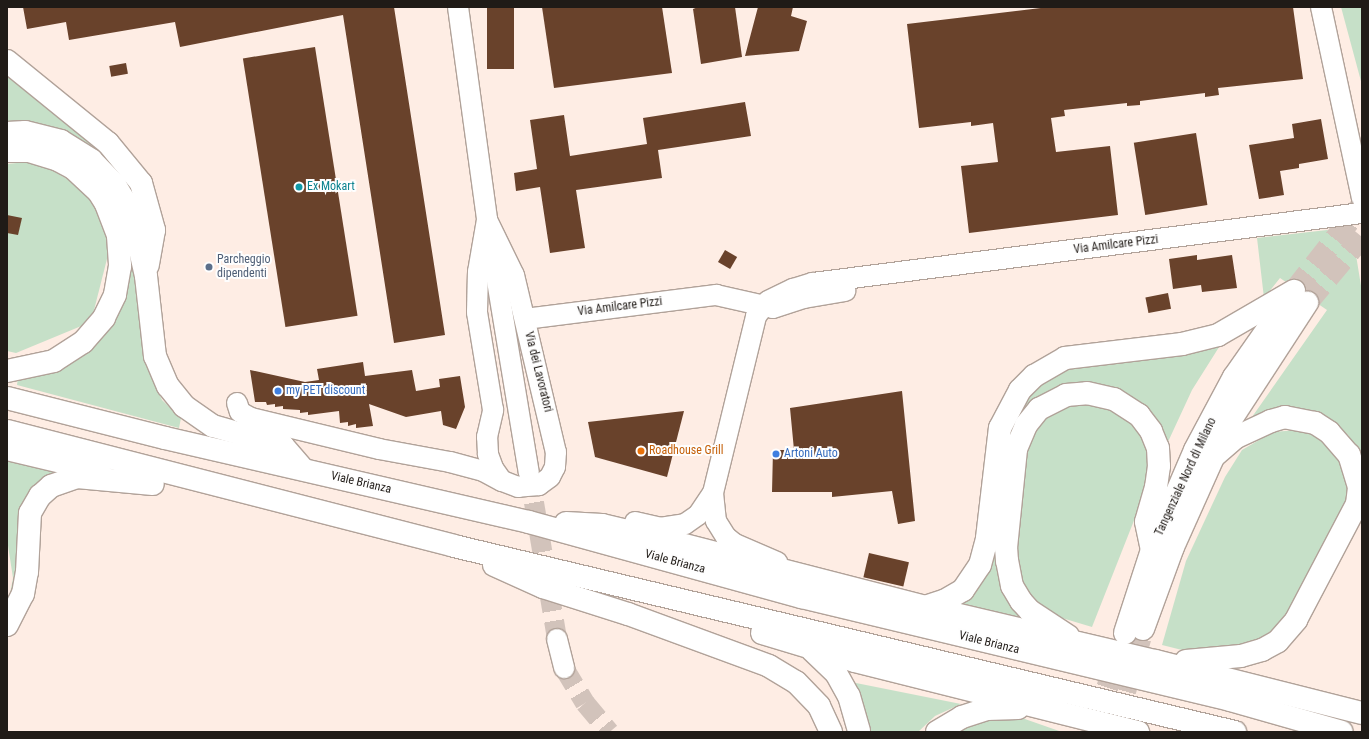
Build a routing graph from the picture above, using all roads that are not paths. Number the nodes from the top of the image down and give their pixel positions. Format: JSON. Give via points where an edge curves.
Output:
{"nodes":[{"id":1,"x":458,"y":7,"type":"edge"},
{"id":2,"x":1321,"y":7,"type":"edge"},
{"id":3,"x":7,"y":61,"type":"edge"},
{"id":4,"x":7,"y":133,"type":"edge"},
{"id":5,"x":7,"y":151,"type":"edge"},
{"id":6,"x":1362,"y":199,"type":"edge"},
{"id":7,"x":1362,"y":213,"type":"edge"},
{"id":8,"x":487,"y":220,"type":"junction"},
{"id":9,"x":146,"y":276,"type":"junction"},
{"id":10,"x":716,"y":295,"type":"junction"},
{"id":11,"x":1300,"y":297,"type":"junction"},
{"id":12,"x":767,"y":307,"type":"junction"},
{"id":13,"x":525,"y":319,"type":"junction"},
{"id":14,"x":750,"y":339,"type":"junction"},
{"id":15,"x":7,"y":371,"type":"edge"},
{"id":16,"x":7,"y":398,"type":"edge"},
{"id":17,"x":237,"y":403,"type":"dead end"},
{"id":18,"x":7,"y":431,"type":"edge"},
{"id":19,"x":487,"y":437,"type":"junction"},
{"id":20,"x":7,"y":449,"type":"edge"},
{"id":21,"x":1213,"y":457,"type":"junction"},
{"id":22,"x":450,"y":462,"type":"junction"},
{"id":23,"x":303,"y":469,"type":"junction"},
{"id":24,"x":529,"y":473,"type":"tunnel mouth"},
{"id":25,"x":502,"y":481,"type":"junction"},
{"id":26,"x":153,"y":484,"type":"junction"},
{"id":27,"x":237,"y":492,"type":"junction"},
{"id":28,"x":713,"y":493,"type":"junction"},
{"id":29,"x":528,"y":522,"type":"junction"},
{"id":30,"x":602,"y":525,"type":"junction"},
{"id":31,"x":454,"y":546,"type":"junction"},
{"id":32,"x":1152,"y":550,"type":"junction"},
{"id":33,"x":802,"y":576,"type":"junction"},
{"id":34,"x":633,"y":587,"type":"junction"},
{"id":35,"x":926,"y":607,"type":"junction"},
{"id":36,"x":7,"y":625,"type":"edge"},
{"id":37,"x":557,"y":639,"type":"tunnel mouth"},
{"id":38,"x":809,"y":646,"type":"junction"},
{"id":39,"x":1085,"y":646,"type":"junction"},
{"id":40,"x":1156,"y":661,"type":"junction"},
{"id":41,"x":564,"y":668,"type":"tunnel mouth"},
{"id":42,"x":1362,"y":713,"type":"edge"},
{"id":43,"x":1073,"y":716,"type":"junction"},
{"id":44,"x":831,"y":732,"type":"edge"},
{"id":45,"x":859,"y":732,"type":"edge"},
{"id":46,"x":937,"y":732,"type":"edge"},
{"id":47,"x":1138,"y":732,"type":"edge"},
{"id":48,"x":1235,"y":732,"type":"edge"},
{"id":49,"x":1342,"y":732,"type":"edge"}],
"edges":[{"from":1,"to":8,"type":"street","name":"Via dei Lavoratori"},
{"from":2,"to":6,"type":"street"},
{"from":3,"to":9,"type":"highway","via":[[108,143],[141,183],[154,230]]},
{"from":4,"to":9,"type":"highway","via":[[25,132],[61,141],[78,150],[103,171],[124,200],[137,237]]},
{"from":5,"to":15,"type":"highway","via":[[29,151],[58,160],[73,168],[98,191],[106,204],[118,236],[120,266],[115,295],[94,332],[69,353],[54,361]]},
{"from":7,"to":12,"type":"street","name":"Via Amilcare Pizzi","via":[[799,286]]},
{"from":8,"to":13,"type":"street","name":"Via dei Lavoratori","via":[[514,275]]},
{"from":8,"to":19,"type":"street","name":"Via dei Lavoratori","via":[[478,272],[477,312],[493,410]]},
{"from":8,"to":24,"type":"street","name":"Via dei Lavoratori"},
{"from":9,"to":23,"type":"highway","via":[[156,356],[168,386],[184,406],[199,418],[232,433],[282,446]]},
{"from":10,"to":12,"type":"street","name":"Via Amilcare Pizzi"},
{"from":10,"to":13,"type":"street","name":"Via Amilcare Pizzi"},
{"from":10,"to":14,"type":"street","via":[[736,313]]},
{"from":11,"to":21,"type":"highway","name":"Tangenziale Nord di Milano","via":[[1228,424]]},
{"from":11,"to":32,"type":"highway","name":"Tangenziale Nord di Milano","via":[[1234,377],[1195,450]]},
{"from":11,"to":35,"type":"highway","via":[[1218,335],[1182,344],[1065,358],[1034,376],[1020,390],[1000,428],[987,538],[980,565],[963,590],[944,601]]},
{"from":12,"to":14,"type":"street","via":[[750,331]]},
{"from":13,"to":25,"type":"street","name":"Via dei Lavoratori","via":[[556,452],[555,467],[550,477],[539,485],[518,487]]},
{"from":14,"to":28,"type":"street"},
{"from":16,"to":23,"type":"highway","name":"Viale Brianza"},
{"from":17,"to":22,"type":"street","name":"Via dei Lavoratori","via":[[240,412],[251,418],[379,449]]},
{"from":18,"to":27,"type":"highway"},
{"from":19,"to":22,"type":"street","name":"Via dei Lavoratori","via":[[478,448],[474,460]]},
{"from":19,"to":25,"type":"street","name":"Via dei Lavoratori","via":[[493,468]]},
{"from":20,"to":26,"type":"highway"},
{"from":21,"to":32,"type":"highway","name":"Tangenziale Nord di Milano","via":[[1134,631]]},
{"from":21,"to":40,"type":"highway","via":[[1235,438],[1271,421],[1285,417],[1314,423],[1329,432],[1349,455],[1358,487],[1357,504],[1296,620],[1278,641],[1262,650],[1220,660]]},
{"from":22,"to":25,"type":"street","name":"Via dei Lavoratori","via":[[483,471]]},
{"from":23,"to":29,"type":"highway","name":"Viale Brianza"},
{"from":26,"to":27,"type":"highway","via":[[182,491]]},
{"from":26,"to":36,"type":"highway","via":[[77,477],[51,486],[40,496],[30,513],[27,572],[23,594]]},
{"from":27,"to":31,"type":"highway"},
{"from":28,"to":30,"type":"street","via":[[698,515],[676,527],[660,528],[620,520]]},
{"from":28,"to":33,"type":"street","via":[[716,521],[726,537]]},
{"from":29,"to":30,"type":"highway"},
{"from":29,"to":49,"type":"highway","name":"Viale Brianza","via":[[802,597],[1223,698]]},
{"from":30,"to":33,"type":"highway"},
{"from":31,"to":34,"type":"highway"},
{"from":31,"to":44,"type":"highway","via":[[543,588],[622,612],[769,666],[796,682],[819,706]]},
{"from":32,"to":39,"type":"highway","via":[[1146,522],[1156,488],[1158,448],[1151,431],[1139,415],[1114,399],[1087,393],[1066,395],[1039,409],[1026,426],[1016,449],[1006,548],[1010,576],[1016,594],[1030,611]]},
{"from":33,"to":35,"type":"highway"},
{"from":34,"to":38,"type":"highway","via":[[704,619]]},
{"from":34,"to":48,"type":"highway"},
{"from":35,"to":39,"type":"highway"},
{"from":37,"to":41,"type":"street"},
{"from":38,"to":43,"type":"highway","via":[[855,661]]},
{"from":38,"to":45,"type":"highway","via":[[836,673],[849,696]]},
{"from":39,"to":40,"type":"highway"},
{"from":40,"to":42,"type":"highway"},
{"from":43,"to":46,"type":"highway","via":[[1001,708],[962,717]]},
{"from":43,"to":47,"type":"highway"}]}
